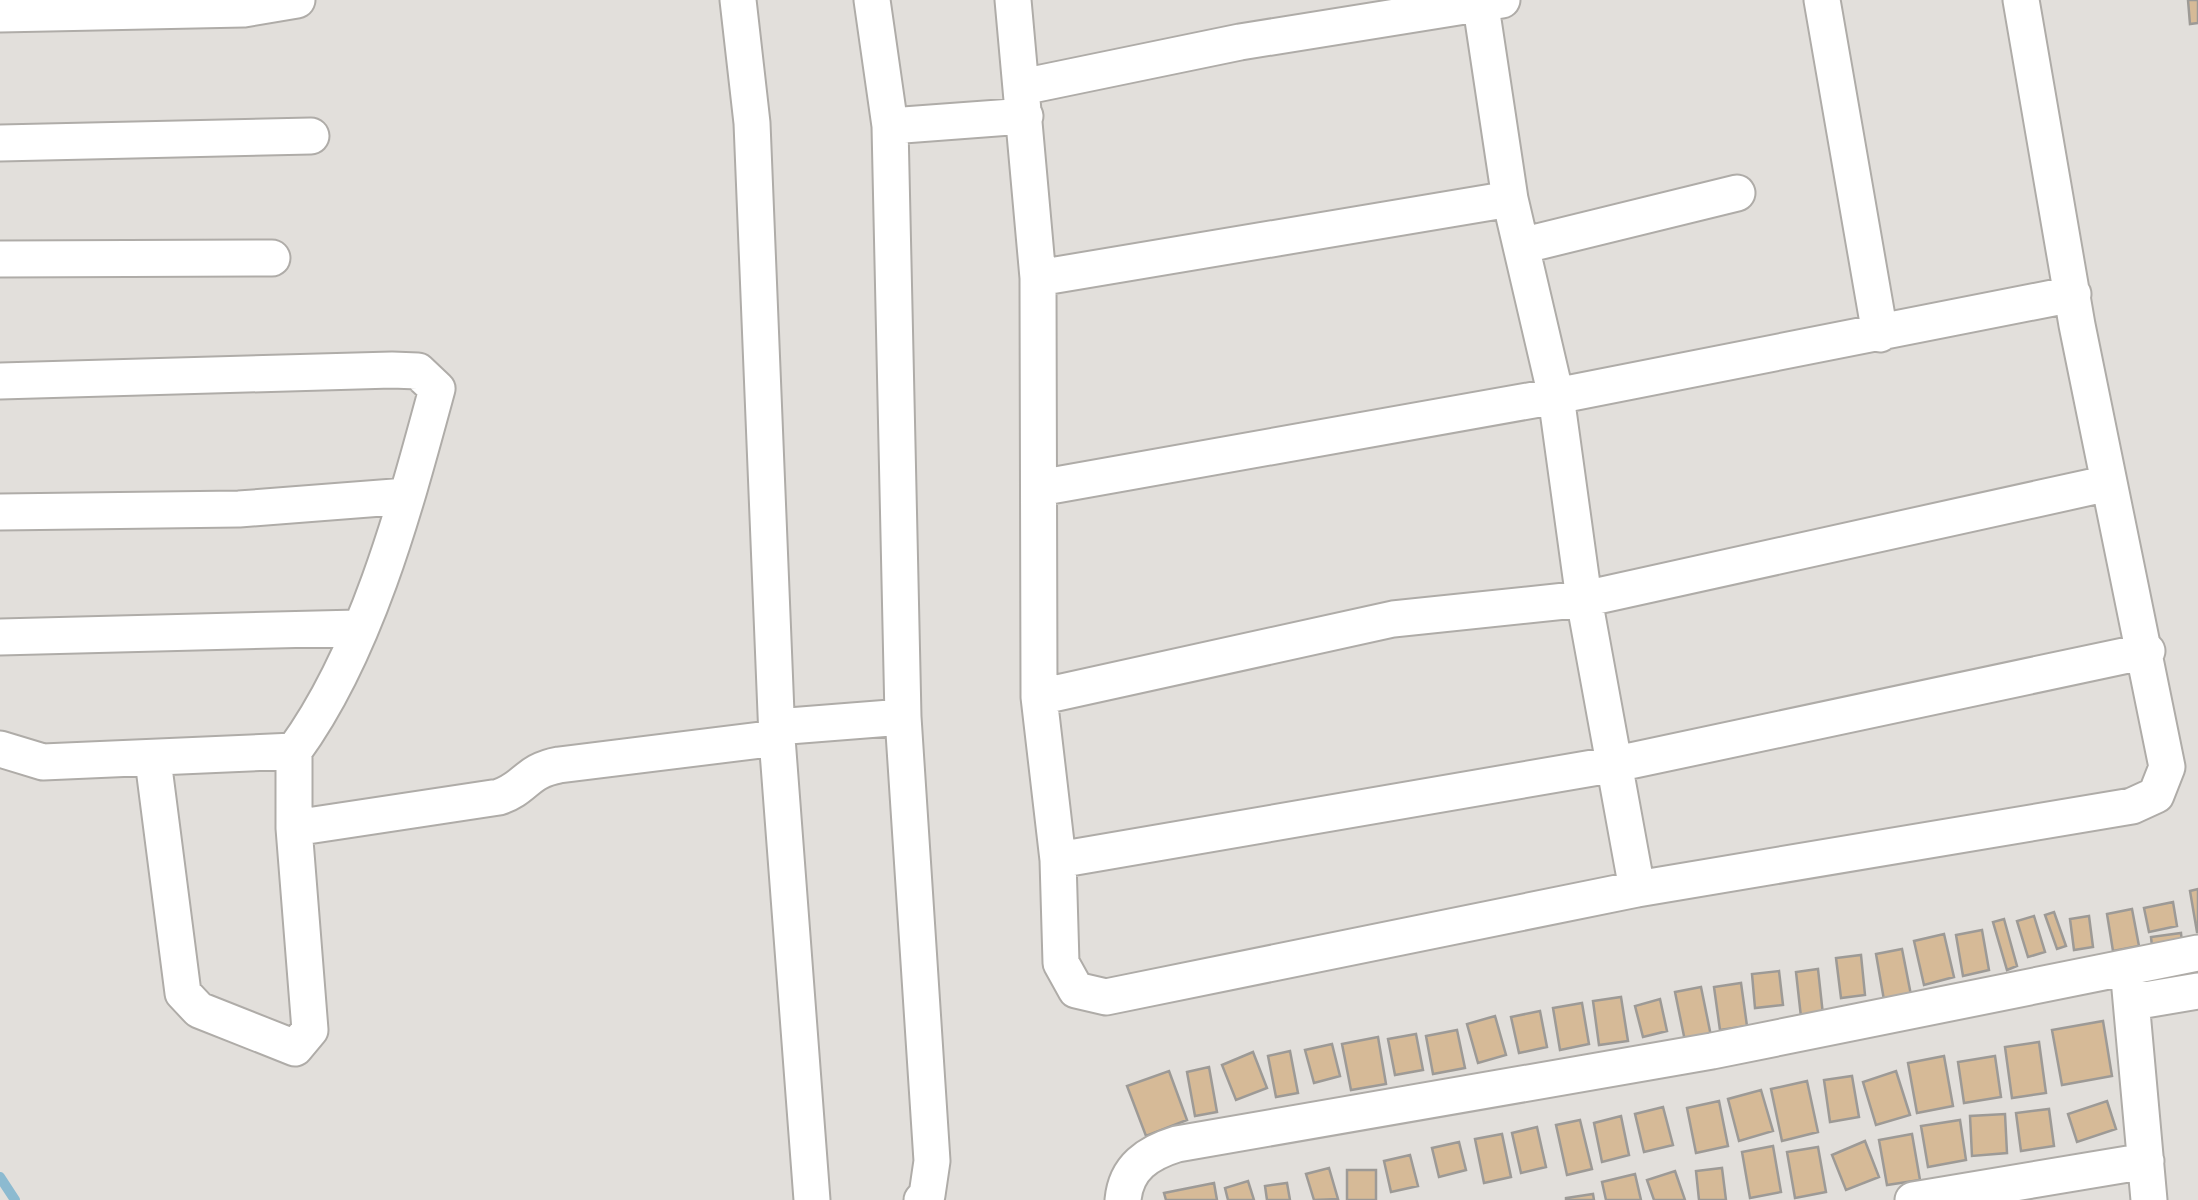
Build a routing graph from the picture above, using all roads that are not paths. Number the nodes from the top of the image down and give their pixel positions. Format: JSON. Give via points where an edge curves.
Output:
{"nodes":[{"id":1,"x":297,"y":0,"type":"edge"},
{"id":2,"x":738,"y":0,"type":"edge"},
{"id":3,"x":872,"y":0,"type":"edge"},
{"id":4,"x":1013,"y":0,"type":"edge"},
{"id":5,"x":1822,"y":0,"type":"edge"},
{"id":6,"x":2021,"y":0,"type":"edge"},
{"id":7,"x":1488,"y":1,"type":"edge"},
{"id":8,"x":244,"y":4,"type":"edge"},
{"id":9,"x":0,"y":14,"type":"edge"},
{"id":10,"x":1024,"y":102,"type":"junction"},
{"id":11,"x":890,"y":126,"type":"junction"},
{"id":12,"x":311,"y":136,"type":"dead end"},
{"id":13,"x":0,"y":143,"type":"edge"},
{"id":14,"x":1737,"y":193,"type":"dead end"},
{"id":15,"x":1510,"y":199,"type":"junction"},
{"id":16,"x":1521,"y":246,"type":"junction"},
{"id":17,"x":272,"y":258,"type":"dead end"},
{"id":18,"x":0,"y":259,"type":"edge"},
{"id":19,"x":1038,"y":278,"type":"junction"},
{"id":20,"x":2073,"y":294,"type":"junction"},
{"id":21,"x":1880,"y":334,"type":"junction"},
{"id":22,"x":0,"y":382,"type":"edge"},
{"id":23,"x":1556,"y":396,"type":"junction"},
{"id":24,"x":2109,"y":484,"type":"junction"},
{"id":25,"x":1039,"y":488,"type":"junction"},
{"id":26,"x":408,"y":496,"type":"junction"},
{"id":27,"x":0,"y":512,"type":"edge"},
{"id":28,"x":1584,"y":598,"type":"junction"},
{"id":29,"x":358,"y":628,"type":"junction"},
{"id":30,"x":0,"y":637,"type":"edge"},
{"id":31,"x":2147,"y":651,"type":"junction"},
{"id":32,"x":1040,"y":696,"type":"junction"},
{"id":33,"x":903,"y":717,"type":"junction"},
{"id":34,"x":776,"y":733,"type":"junction"},
{"id":35,"x":0,"y":749,"type":"edge"},
{"id":36,"x":294,"y":751,"type":"junction"},
{"id":37,"x":153,"y":760,"type":"junction"},
{"id":38,"x":1616,"y":764,"type":"junction"},
{"id":39,"x":294,"y":828,"type":"junction"},
{"id":40,"x":1058,"y":860,"type":"junction"},
{"id":41,"x":1637,"y":889,"type":"junction"},
{"id":42,"x":2198,"y":953,"type":"edge"},
{"id":43,"x":2130,"y":984,"type":"junction"},
{"id":44,"x":2198,"y":991,"type":"edge"},
{"id":45,"x":2146,"y":1161,"type":"junction"},
{"id":46,"x":812,"y":1200,"type":"edge"},
{"id":47,"x":922,"y":1200,"type":"edge"},
{"id":48,"x":1123,"y":1200,"type":"edge"},
{"id":49,"x":1913,"y":1200,"type":"edge"},
{"id":50,"x":2149,"y":1200,"type":"edge"}],
"edges":[{"from":1,"to":8,"type":"street"},
{"from":2,"to":34,"type":"street","via":[[752,123]]},
{"from":3,"to":11,"type":"street"},
{"from":4,"to":10,"type":"street"},
{"from":5,"to":21,"type":"street"},
{"from":6,"to":20,"type":"street"},
{"from":7,"to":10,"type":"street","via":[[1240,42]]},
{"from":7,"to":15,"type":"street"},
{"from":8,"to":9,"type":"street"},
{"from":10,"to":11,"type":"street"},
{"from":10,"to":19,"type":"street"},
{"from":11,"to":33,"type":"street"},
{"from":12,"to":13,"type":"street"},
{"from":14,"to":16,"type":"street"},
{"from":15,"to":16,"type":"street"},
{"from":15,"to":19,"type":"street"},
{"from":16,"to":23,"type":"street"},
{"from":17,"to":18,"type":"street"},
{"from":19,"to":25,"type":"street"},
{"from":20,"to":21,"type":"street"},
{"from":20,"to":24,"type":"street"},
{"from":21,"to":23,"type":"street"},
{"from":22,"to":26,"type":"street","via":[[418,372],[437,388]]},
{"from":23,"to":25,"type":"street"},
{"from":23,"to":28,"type":"street"},
{"from":24,"to":28,"type":"street"},
{"from":24,"to":31,"type":"street"},
{"from":25,"to":32,"type":"street"},
{"from":26,"to":27,"type":"street","via":[[239,509]]},
{"from":26,"to":29,"type":"street"},
{"from":28,"to":32,"type":"street","via":[[1392,619]]},
{"from":28,"to":38,"type":"street"},
{"from":29,"to":30,"type":"street"},
{"from":29,"to":36,"type":"street","via":[[314,724]]},
{"from":31,"to":38,"type":"street"},
{"from":31,"to":41,"type":"street","via":[[2168,767],[2149,800]]},
{"from":32,"to":40,"type":"street"},
{"from":33,"to":34,"type":"street"},
{"from":33,"to":47,"type":"street","via":[[932,1161]]},
{"from":34,"to":39,"type":"street","via":[[559,764],[535,770],[498,797]]},
{"from":34,"to":46,"type":"street"},
{"from":35,"to":37,"type":"street","via":[[42,762]]},
{"from":36,"to":37,"type":"street"},
{"from":36,"to":39,"type":"street"},
{"from":37,"to":39,"type":"street","via":[[183,993],[199,1010],[295,1048],[310,1030]]},
{"from":38,"to":40,"type":"street"},
{"from":38,"to":41,"type":"street"},
{"from":40,"to":41,"type":"street","via":[[1061,964],[1076,990],[1092,996]]},
{"from":42,"to":43,"type":"street"},
{"from":43,"to":44,"type":"street"},
{"from":43,"to":45,"type":"street"},
{"from":43,"to":48,"type":"street","via":[[1177,1144],[1140,1160]]},
{"from":45,"to":49,"type":"street"},
{"from":45,"to":50,"type":"street"}]}
